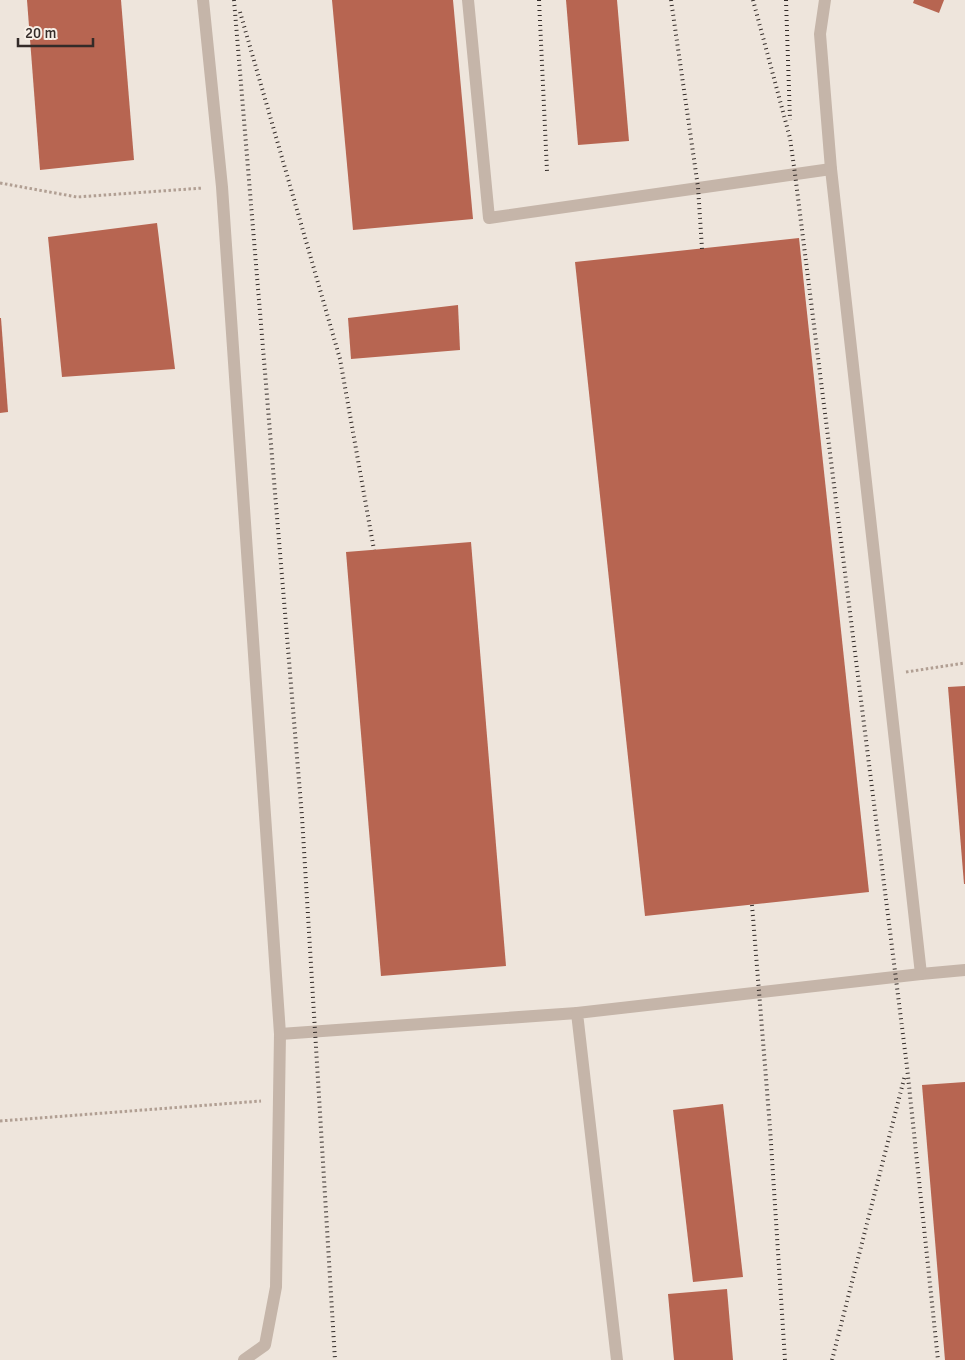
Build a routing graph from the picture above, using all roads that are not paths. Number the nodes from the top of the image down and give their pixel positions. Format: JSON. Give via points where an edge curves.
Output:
{"nodes":[{"id":1,"x":203,"y":0,"type":"edge"},
{"id":2,"x":468,"y":0,"type":"edge"},
{"id":3,"x":825,"y":0,"type":"edge"},
{"id":4,"x":831,"y":169,"type":"junction"},
{"id":5,"x":965,"y":970,"type":"edge"},
{"id":6,"x":921,"y":974,"type":"junction"},
{"id":7,"x":577,"y":1013,"type":"junction"},
{"id":8,"x":280,"y":1034,"type":"junction"},
{"id":9,"x":244,"y":1360,"type":"edge"},
{"id":10,"x":618,"y":1360,"type":"edge"}],
"edges":[{"from":1,"to":8,"type":"lane","via":[[222,187]]},
{"from":2,"to":4,"type":"lane","via":[[489,218]]},
{"from":3,"to":4,"type":"lane","via":[[820,34]]},
{"from":4,"to":6,"type":"lane"},
{"from":5,"to":6,"type":"lane"},
{"from":6,"to":7,"type":"lane"},
{"from":7,"to":8,"type":"lane"},
{"from":7,"to":10,"type":"lane"},
{"from":8,"to":9,"type":"lane","via":[[276,1287],[265,1345]]}]}
